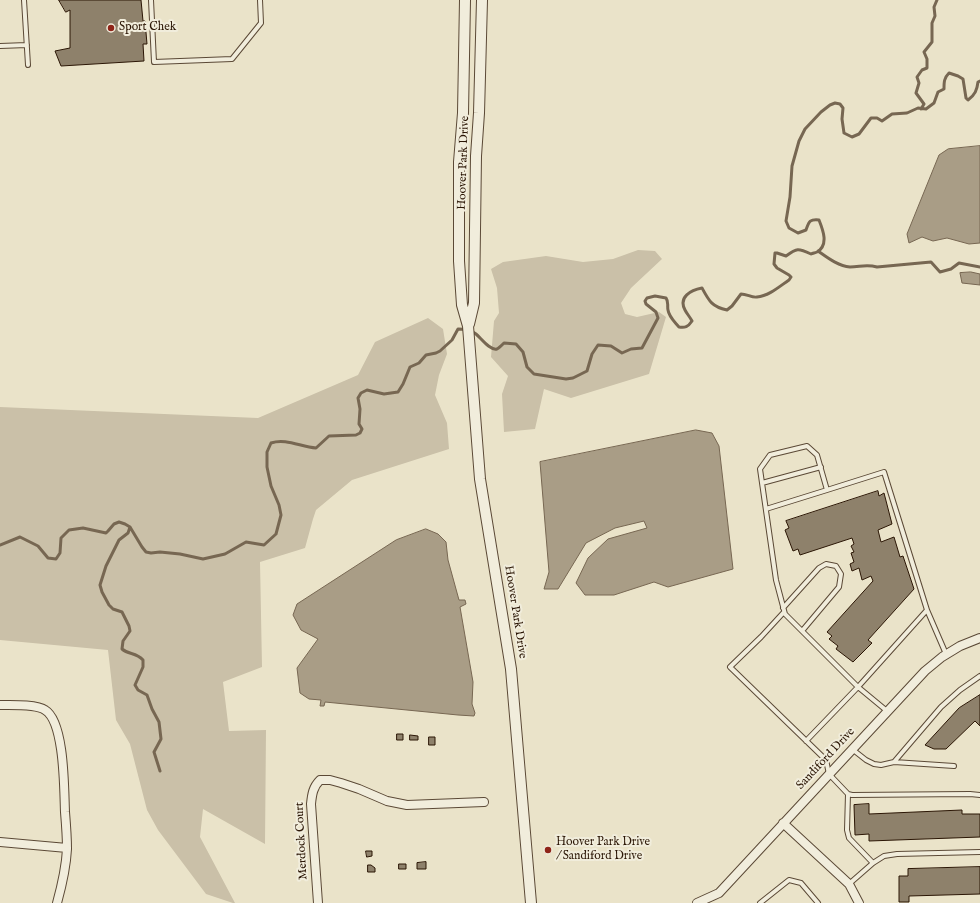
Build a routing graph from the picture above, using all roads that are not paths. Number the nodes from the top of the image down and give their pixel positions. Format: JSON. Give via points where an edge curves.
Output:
{"nodes":[{"id":1,"x":24,"y":0,"type":"edge"},
{"id":2,"x":151,"y":0,"type":"edge"},
{"id":3,"x":260,"y":0,"type":"edge"},
{"id":4,"x":465,"y":0,"type":"edge"},
{"id":5,"x":482,"y":0,"type":"edge"},
{"id":6,"x":26,"y":45,"type":"junction"},
{"id":7,"x":0,"y":46,"type":"edge"},
{"id":8,"x":28,"y":65,"type":"dead end"},
{"id":9,"x":468,"y":326,"type":"junction"},
{"id":10,"x":821,"y":467,"type":"junction"},
{"id":11,"x":762,"y":483,"type":"junction"},
{"id":12,"x":827,"y":490,"type":"junction"},
{"id":13,"x":766,"y":509,"type":"junction"},
{"id":14,"x":783,"y":610,"type":"junction"},
{"id":15,"x":927,"y":610,"type":"junction"},
{"id":16,"x":802,"y":631,"type":"junction"},
{"id":17,"x":980,"y":638,"type":"edge"},
{"id":18,"x":946,"y":655,"type":"junction"},
{"id":19,"x":980,"y":676,"type":"edge"},
{"id":20,"x":858,"y":687,"type":"junction"},
{"id":21,"x":0,"y":705,"type":"edge"},
{"id":22,"x":887,"y":711,"type":"junction"},
{"id":23,"x":806,"y":741,"type":"junction"},
{"id":24,"x":852,"y":748,"type":"junction"},
{"id":25,"x":894,"y":762,"type":"junction"},
{"id":26,"x":954,"y":766,"type":"dead end"},
{"id":27,"x":829,"y":774,"type":"junction"},
{"id":28,"x":848,"y":794,"type":"junction"},
{"id":29,"x":980,"y":795,"type":"edge"},
{"id":30,"x":484,"y":802,"type":"dead end"},
{"id":31,"x":783,"y":823,"type":"junction"},
{"id":32,"x":0,"y":842,"type":"edge"},
{"id":33,"x":67,"y":848,"type":"junction"},
{"id":34,"x":980,"y":852,"type":"edge"},
{"id":35,"x":873,"y":863,"type":"junction"},
{"id":36,"x":849,"y":884,"type":"junction"},
{"id":37,"x":57,"y":903,"type":"edge"},
{"id":38,"x":318,"y":903,"type":"edge"},
{"id":39,"x":530,"y":903,"type":"edge"},
{"id":40,"x":697,"y":903,"type":"edge"},
{"id":41,"x":760,"y":903,"type":"edge"},
{"id":42,"x":818,"y":903,"type":"edge"},
{"id":43,"x":859,"y":903,"type":"edge"}],
"edges":[{"from":1,"to":6,"type":"lane"},
{"from":2,"to":3,"type":"lane","via":[[154,62],[232,59],[261,23]]},
{"from":4,"to":9,"type":"street","name":"Hoover Park Drive","via":[[463,113],[459,162],[459,261],[462,305]]},
{"from":5,"to":9,"type":"street","name":"Hoover Park Drive","via":[[474,303]]},
{"from":6,"to":7,"type":"lane"},
{"from":6,"to":8,"type":"lane"},
{"from":9,"to":39,"type":"street","name":"Hoover Park Drive","via":[[480,479],[511,669]]},
{"from":10,"to":11,"type":"lane"},
{"from":10,"to":11,"type":"lane","via":[[817,455],[807,446],[770,455],[760,469]]},
{"from":10,"to":12,"type":"lane"},
{"from":11,"to":13,"type":"lane"},
{"from":12,"to":13,"type":"lane"},
{"from":12,"to":15,"type":"lane","via":[[884,472]]},
{"from":13,"to":14,"type":"lane"},
{"from":14,"to":16,"type":"lane"},
{"from":14,"to":16,"type":"lane","via":[[819,568],[826,564],[836,566],[841,574],[839,587]]},
{"from":14,"to":23,"type":"lane","via":[[761,637],[730,667]]},
{"from":15,"to":18,"type":"lane"},
{"from":15,"to":20,"type":"lane"},
{"from":16,"to":20,"type":"lane"},
{"from":17,"to":18,"type":"street","name":"Sandiford Drive"},
{"from":18,"to":22,"type":"street","name":"Sandiford Drive","via":[[925,671]]},
{"from":19,"to":25,"type":"lane","via":[[941,707]]},
{"from":20,"to":22,"type":"lane"},
{"from":20,"to":23,"type":"lane"},
{"from":21,"to":33,"type":"street","via":[[39,707],[46,710],[52,718],[58,733],[63,763]]},
{"from":22,"to":24,"type":"street","name":"Sandiford Drive"},
{"from":23,"to":27,"type":"lane","via":[[826,760]]},
{"from":24,"to":25,"type":"lane","via":[[874,764]]},
{"from":24,"to":27,"type":"street","name":"Sandiford Drive"},
{"from":25,"to":26,"type":"lane"},
{"from":27,"to":28,"type":"lane"},
{"from":27,"to":31,"type":"street","name":"Sandiford Drive"},
{"from":28,"to":29,"type":"lane"},
{"from":28,"to":35,"type":"lane","via":[[849,838]]},
{"from":30,"to":38,"type":"street","name":"Merdock Court","via":[[408,804],[387,801],[330,780],[320,780],[312,793],[311,804]]},
{"from":31,"to":36,"type":"street"},
{"from":31,"to":40,"type":"street","name":"Sandiford Drive","via":[[719,893]]},
{"from":32,"to":33,"type":"street"},
{"from":33,"to":37,"type":"street","via":[[64,878]]},
{"from":34,"to":35,"type":"lane","via":[[897,854],[884,856]]},
{"from":35,"to":36,"type":"lane"},
{"from":36,"to":43,"type":"street"},
{"from":41,"to":42,"type":"lane","via":[[789,880],[801,883]]}]}
